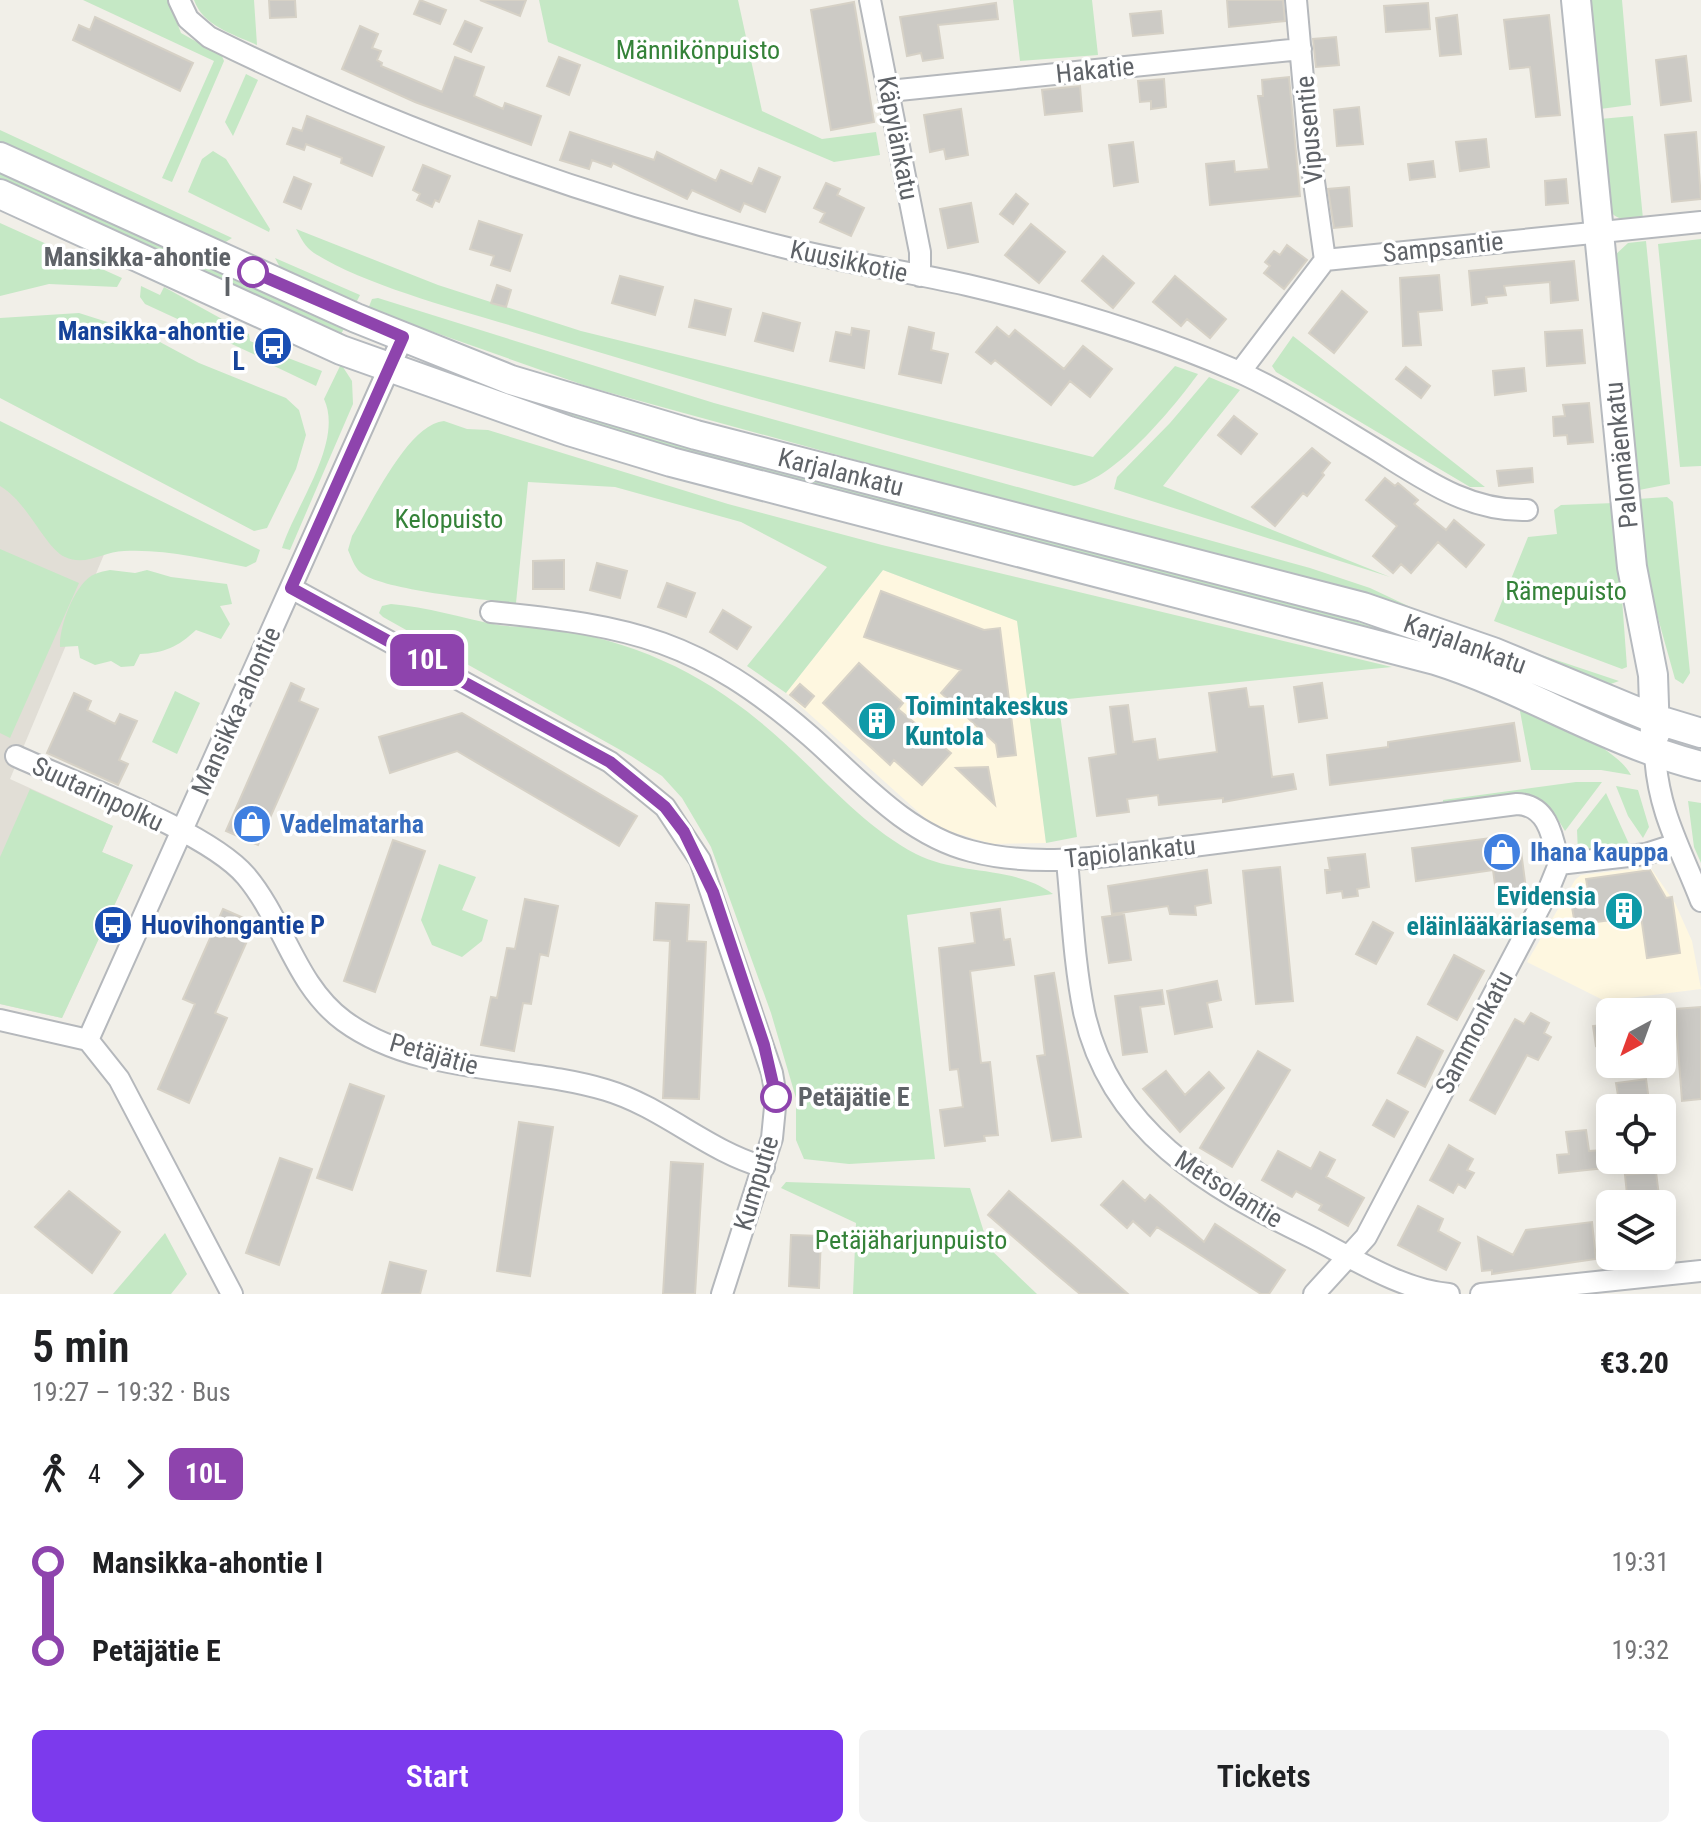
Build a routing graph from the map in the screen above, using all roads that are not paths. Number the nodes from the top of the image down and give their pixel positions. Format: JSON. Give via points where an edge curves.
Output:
{"nodes":[{"id":1,"x":179,"y":0,"type":"edge"},
{"id":2,"x":870,"y":0,"type":"edge"},
{"id":3,"x":1296,"y":0,"type":"edge"},
{"id":4,"x":1576,"y":0,"type":"edge"},
{"id":5,"x":1301,"y":49,"type":"junction"},
{"id":6,"x":889,"y":91,"type":"junction"},
{"id":7,"x":0,"y":157,"type":"edge"},
{"id":8,"x":0,"y":194,"type":"edge"},
{"id":9,"x":1701,"y":222,"type":"edge"},
{"id":10,"x":1599,"y":233,"type":"junction"},
{"id":11,"x":1325,"y":260,"type":"junction"},
{"id":12,"x":920,"y":276,"type":"junction"},
{"id":13,"x":403,"y":337,"type":"junction"},
{"id":14,"x":390,"y":369,"type":"junction"},
{"id":15,"x":1240,"y":372,"type":"junction"},
{"id":16,"x":1527,"y":510,"type":"dead end"},
{"id":17,"x":291,"y":588,"type":"junction"},
{"id":18,"x":491,"y":612,"type":"dead end"},
{"id":19,"x":1655,"y":719,"type":"junction"},
{"id":20,"x":1701,"y":733,"type":"edge"},
{"id":21,"x":1655,"y":754,"type":"junction"},
{"id":22,"x":16,"y":756,"type":"dead end"},
{"id":23,"x":1701,"y":766,"type":"edge"},
{"id":24,"x":181,"y":831,"type":"junction"},
{"id":25,"x":1677,"y":844,"type":"junction"},
{"id":26,"x":1067,"y":861,"type":"junction"},
{"id":27,"x":1559,"y":864,"type":"junction"},
{"id":28,"x":1701,"y":901,"type":"edge"},
{"id":29,"x":0,"y":1020,"type":"edge"},
{"id":30,"x":88,"y":1040,"type":"junction"},
{"id":31,"x":764,"y":1167,"type":"junction"},
{"id":32,"x":1352,"y":1257,"type":"junction"},
{"id":33,"x":1701,"y":1271,"type":"edge"},
{"id":34,"x":232,"y":1294,"type":"edge"},
{"id":35,"x":722,"y":1294,"type":"edge"},
{"id":36,"x":1314,"y":1294,"type":"edge"},
{"id":37,"x":1449,"y":1294,"type":"edge"},
{"id":38,"x":1481,"y":1294,"type":"edge"}],
"edges":[{"from":1,"to":12,"type":"street","name":"Kuusikkotie","via":[[196,28],[219,42],[499,161],[745,237]]},
{"from":2,"to":6,"type":"street","name":"Käpylänkatu"},
{"from":3,"to":5,"type":"street","name":"Vipusentie"},
{"from":4,"to":10,"type":"main road","name":"Palomäenkatu"},
{"from":5,"to":6,"type":"street","name":"Hakatie"},
{"from":5,"to":11,"type":"street","name":"Vipusentie"},
{"from":6,"to":12,"type":"street","name":"Käpylänkatu"},
{"from":7,"to":13,"type":"main road","name":"Karjalankatu"},
{"from":8,"to":14,"type":"main road","name":"Karjalankatu","via":[[282,325]]},
{"from":9,"to":10,"type":"street","name":"Sampsantie"},
{"from":10,"to":11,"type":"street","name":"Sampsantie"},
{"from":10,"to":19,"type":"main road","name":"Palomäenkatu","via":[[1632,567],[1653,675]]},
{"from":11,"to":15,"type":"street"},
{"from":12,"to":15,"type":"street","name":"Kuusikkotie","via":[[1081,317]]},
{"from":13,"to":14,"type":"street","name":"Mansikka-ahontie"},
{"from":13,"to":19,"type":"main road","name":"Karjalankatu","via":[[511,380],[696,435],[1363,607],[1493,652]]},
{"from":14,"to":17,"type":"street","name":"Mansikka-ahontie"},
{"from":14,"to":21,"type":"main road","name":"Karjalankatu","via":[[671,462],[1450,664]]},
{"from":15,"to":16,"type":"street","name":"Kuusikkotie","via":[[1439,488],[1486,508]]},
{"from":17,"to":24,"type":"street","name":"Mansikka-ahontie"},
{"from":17,"to":31,"type":"street","name":"Kumputie","via":[[610,762],[665,807],[684,832],[713,892],[772,1073],[775,1117]]},
{"from":18,"to":26,"type":"street","name":"Tapiolankatu","via":[[618,628],[682,650],[766,701],[921,830],[970,851]]},
{"from":19,"to":20,"type":"main road","name":"Karjalankatu"},
{"from":19,"to":21,"type":"main road","name":"Palomäenkatu"},
{"from":21,"to":23,"type":"main road","name":"Karjalankatu"},
{"from":21,"to":25,"type":"street","name":"Palomäenkatu","via":[[1658,794]]},
{"from":22,"to":24,"type":"street","name":"Suutarinpolku"},
{"from":24,"to":30,"type":"street","name":"Mansikka-ahontie"},
{"from":24,"to":31,"type":"street","name":"Petäjätie","via":[[215,850],[249,879],[311,989],[353,1027],[409,1051],[464,1066],[609,1091],[660,1113],[732,1157]]},
{"from":25,"to":27,"type":"street","via":[[1646,854]]},
{"from":25,"to":28,"type":"street","name":"Palomäenkatu"},
{"from":26,"to":27,"type":"street","name":"Tapiolankatu","via":[[1527,804],[1551,829]]},
{"from":26,"to":32,"type":"street","name":"Metsolantie","via":[[1085,1014],[1123,1101],[1159,1144],[1186,1166]]},
{"from":27,"to":32,"type":"street","name":"Sammonkatu"},
{"from":29,"to":30,"type":"street"},
{"from":30,"to":34,"type":"street","via":[[119,1079]]},
{"from":31,"to":35,"type":"street","name":"Kumputie"},
{"from":32,"to":36,"type":"street","name":"Sammonkatu"},
{"from":32,"to":37,"type":"street","name":"Metsolantie","via":[[1420,1288]]},
{"from":33,"to":38,"type":"street"}]}
